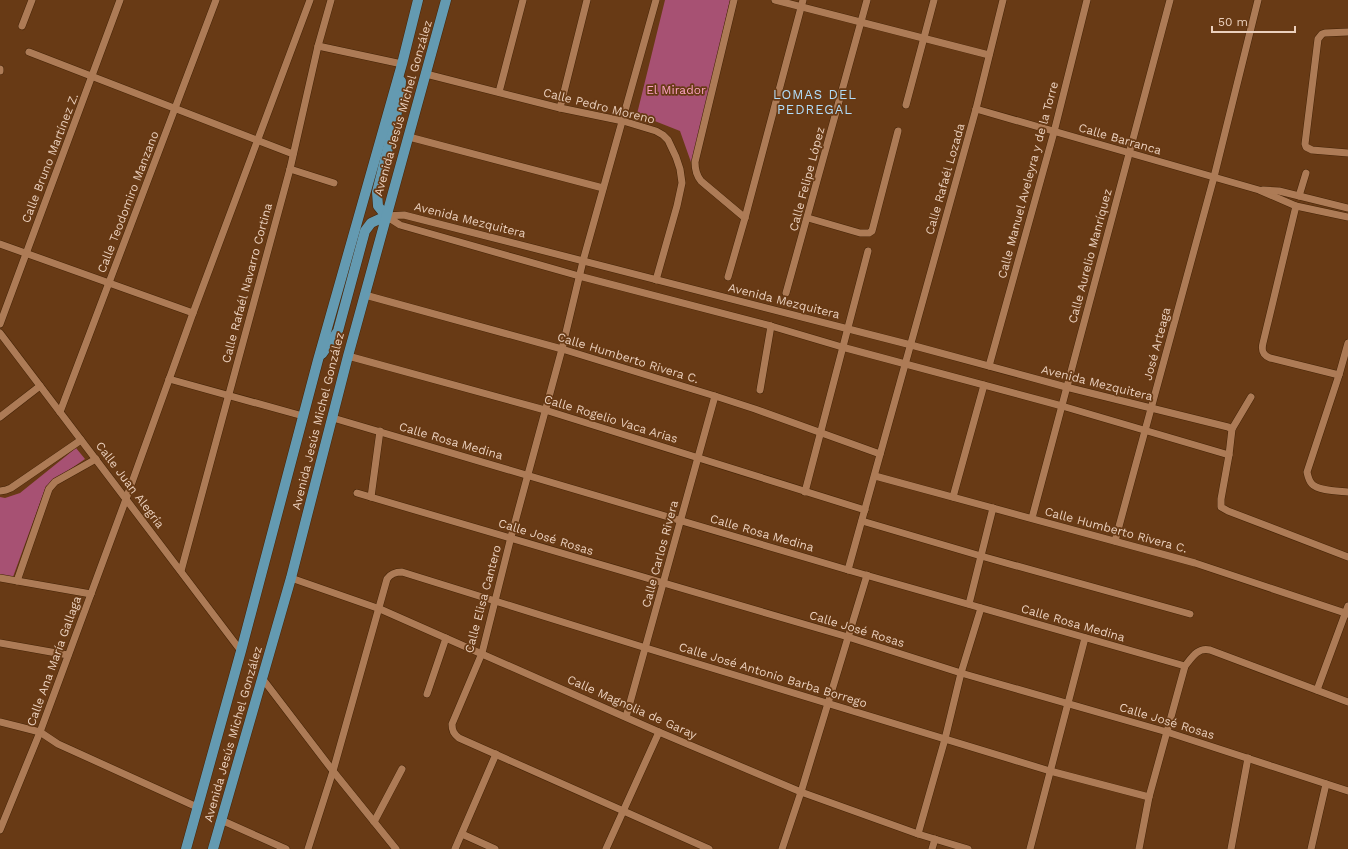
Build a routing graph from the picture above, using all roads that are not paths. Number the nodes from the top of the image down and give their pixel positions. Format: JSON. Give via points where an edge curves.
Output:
{"nodes":[{"id":1,"x":32,"y":0,"type":"edge"},
{"id":2,"x":120,"y":0,"type":"edge"},
{"id":3,"x":216,"y":0,"type":"edge"},
{"id":4,"x":310,"y":0,"type":"edge"},
{"id":5,"x":331,"y":0,"type":"edge"},
{"id":6,"x":418,"y":0,"type":"edge"},
{"id":7,"x":446,"y":0,"type":"edge"},
{"id":8,"x":523,"y":0,"type":"edge"},
{"id":9,"x":587,"y":0,"type":"edge"},
{"id":10,"x":656,"y":0,"type":"edge"},
{"id":11,"x":734,"y":0,"type":"edge"},
{"id":12,"x":775,"y":0,"type":"edge"},
{"id":13,"x":867,"y":0,"type":"edge"},
{"id":14,"x":934,"y":0,"type":"edge"},
{"id":15,"x":1003,"y":0,"type":"edge"},
{"id":16,"x":1087,"y":0,"type":"edge"},
{"id":17,"x":1170,"y":0,"type":"edge"},
{"id":18,"x":1258,"y":0,"type":"edge"},
{"id":19,"x":802,"y":3,"type":"edge"},
{"id":20,"x":861,"y":22,"type":"junction"},
{"id":21,"x":22,"y":26,"type":"dead end"},
{"id":22,"x":1348,"y":32,"type":"edge"},
{"id":23,"x":924,"y":38,"type":"junction"},
{"id":24,"x":318,"y":46,"type":"junction"},
{"id":25,"x":29,"y":52,"type":"dead end"},
{"id":26,"x":989,"y":55,"type":"junction"},
{"id":27,"x":402,"y":64,"type":"junction"},
{"id":28,"x":426,"y":74,"type":"junction"},
{"id":29,"x":92,"y":76,"type":"junction"},
{"id":30,"x":499,"y":92,"type":"junction"},
{"id":31,"x":906,"y":105,"type":"dead end"},
{"id":32,"x":560,"y":108,"type":"junction"},
{"id":33,"x":175,"y":109,"type":"junction"},
{"id":34,"x":976,"y":109,"type":"junction"},
{"id":35,"x":623,"y":121,"type":"junction"},
{"id":36,"x":898,"y":131,"type":"dead end"},
{"id":37,"x":1054,"y":132,"type":"junction"},
{"id":38,"x":408,"y":137,"type":"junction"},
{"id":39,"x":258,"y":141,"type":"junction"},
{"id":40,"x":1129,"y":153,"type":"junction"},
{"id":41,"x":1348,"y":153,"type":"edge"},
{"id":42,"x":293,"y":154,"type":"junction"},
{"id":43,"x":290,"y":169,"type":"junction"},
{"id":44,"x":1306,"y":173,"type":"dead end"},
{"id":45,"x":1214,"y":177,"type":"junction"},
{"id":46,"x":334,"y":183,"type":"dead end"},
{"id":47,"x":603,"y":188,"type":"junction"},
{"id":48,"x":1259,"y":190,"type":"junction"},
{"id":49,"x":1299,"y":196,"type":"junction"},
{"id":50,"x":1296,"y":206,"type":"junction"},
{"id":51,"x":1348,"y":208,"type":"edge"},
{"id":52,"x":386,"y":216,"type":"junction"},
{"id":53,"x":1348,"y":216,"type":"edge"},
{"id":54,"x":746,"y":218,"type":"junction"},
{"id":55,"x":808,"y":218,"type":"junction"},
{"id":56,"x":0,"y":244,"type":"edge"},
{"id":57,"x":868,"y":251,"type":"dead end"},
{"id":58,"x":26,"y":254,"type":"junction"},
{"id":59,"x":583,"y":260,"type":"junction"},
{"id":60,"x":579,"y":276,"type":"junction"},
{"id":61,"x":728,"y":278,"type":"dead end"},
{"id":62,"x":656,"y":280,"type":"junction"},
{"id":63,"x":109,"y":283,"type":"junction"},
{"id":64,"x":786,"y":293,"type":"dead end"},
{"id":65,"x":365,"y":295,"type":"junction"},
{"id":66,"x":193,"y":313,"type":"junction"},
{"id":67,"x":0,"y":324,"type":"edge"},
{"id":68,"x":771,"y":326,"type":"junction"},
{"id":69,"x":847,"y":329,"type":"junction"},
{"id":70,"x":0,"y":333,"type":"edge"},
{"id":71,"x":1348,"y":343,"type":"edge"},
{"id":72,"x":911,"y":345,"type":"junction"},
{"id":73,"x":842,"y":347,"type":"junction"},
{"id":74,"x":562,"y":349,"type":"junction"},
{"id":75,"x":348,"y":356,"type":"junction"},
{"id":76,"x":318,"y":360,"type":"junction"},
{"id":77,"x":906,"y":364,"type":"junction"},
{"id":78,"x":989,"y":366,"type":"junction"},
{"id":79,"x":1339,"y":375,"type":"junction"},
{"id":80,"x":169,"y":379,"type":"junction"},
{"id":81,"x":984,"y":385,"type":"junction"},
{"id":82,"x":40,"y":386,"type":"junction"},
{"id":83,"x":1066,"y":387,"type":"junction"},
{"id":84,"x":760,"y":390,"type":"dead end"},
{"id":85,"x":228,"y":395,"type":"junction"},
{"id":86,"x":715,"y":396,"type":"junction"},
{"id":87,"x":1251,"y":397,"type":"dead end"},
{"id":88,"x":1062,"y":406,"type":"junction"},
{"id":89,"x":1151,"y":408,"type":"junction"},
{"id":90,"x":546,"y":410,"type":"junction"},
{"id":91,"x":60,"y":412,"type":"junction"},
{"id":92,"x":303,"y":416,"type":"junction"},
{"id":93,"x":0,"y":417,"type":"edge"},
{"id":94,"x":333,"y":418,"type":"junction"},
{"id":95,"x":1232,"y":429,"type":"junction"},
{"id":96,"x":380,"y":431,"type":"junction"},
{"id":97,"x":1145,"y":431,"type":"junction"},
{"id":98,"x":820,"y":432,"type":"junction"},
{"id":99,"x":81,"y":440,"type":"junction"},
{"id":100,"x":880,"y":454,"type":"junction"},
{"id":101,"x":1229,"y":455,"type":"junction"},
{"id":102,"x":96,"y":458,"type":"junction"},
{"id":103,"x":698,"y":458,"type":"junction"},
{"id":104,"x":528,"y":475,"type":"junction"},
{"id":105,"x":875,"y":476,"type":"junction"},
{"id":106,"x":1,"y":491,"type":"edge"},
{"id":107,"x":805,"y":492,"type":"junction"},
{"id":108,"x":1348,"y":492,"type":"edge"},
{"id":109,"x":357,"y":493,"type":"dead end"},
{"id":110,"x":371,"y":497,"type":"junction"},
{"id":111,"x":953,"y":497,"type":"junction"},
{"id":112,"x":126,"y":499,"type":"junction"},
{"id":113,"x":993,"y":508,"type":"junction"},
{"id":114,"x":865,"y":510,"type":"junction"},
{"id":115,"x":1032,"y":518,"type":"junction"},
{"id":116,"x":681,"y":520,"type":"junction"},
{"id":117,"x":862,"y":521,"type":"junction"},
{"id":118,"x":511,"y":537,"type":"junction"},
{"id":119,"x":1115,"y":541,"type":"junction"},
{"id":120,"x":981,"y":556,"type":"junction"},
{"id":121,"x":1348,"y":557,"type":"edge"},
{"id":122,"x":848,"y":570,"type":"junction"},
{"id":123,"x":181,"y":571,"type":"junction"},
{"id":124,"x":867,"y":575,"type":"junction"},
{"id":125,"x":0,"y":578,"type":"edge"},
{"id":126,"x":291,"y":578,"type":"junction"},
{"id":127,"x":17,"y":581,"type":"junction"},
{"id":128,"x":663,"y":584,"type":"junction"},
{"id":129,"x":91,"y":594,"type":"junction"},
{"id":130,"x":494,"y":601,"type":"junction"},
{"id":131,"x":969,"y":604,"type":"junction"},
{"id":132,"x":980,"y":608,"type":"junction"},
{"id":133,"x":380,"y":609,"type":"junction"},
{"id":134,"x":1347,"y":611,"type":"edge"},
{"id":135,"x":1190,"y":614,"type":"dead end"},
{"id":136,"x":848,"y":637,"type":"junction"},
{"id":137,"x":446,"y":638,"type":"junction"},
{"id":138,"x":1085,"y":638,"type":"junction"},
{"id":139,"x":0,"y":642,"type":"edge"},
{"id":140,"x":646,"y":648,"type":"junction"},
{"id":141,"x":241,"y":651,"type":"junction"},
{"id":142,"x":482,"y":653,"type":"junction"},
{"id":143,"x":68,"y":655,"type":"junction"},
{"id":144,"x":1185,"y":666,"type":"junction"},
{"id":145,"x":961,"y":673,"type":"junction"},
{"id":146,"x":262,"y":678,"type":"junction"},
{"id":147,"x":1317,"y":690,"type":"junction"},
{"id":148,"x":428,"y":694,"type":"dead end"},
{"id":149,"x":1348,"y":702,"type":"edge"},
{"id":150,"x":829,"y":703,"type":"junction"},
{"id":151,"x":1068,"y":703,"type":"junction"},
{"id":152,"x":626,"y":717,"type":"junction"},
{"id":153,"x":0,"y":722,"type":"edge"},
{"id":154,"x":40,"y":732,"type":"junction"},
{"id":155,"x":659,"y":732,"type":"junction"},
{"id":156,"x":1167,"y":732,"type":"junction"},
{"id":157,"x":945,"y":739,"type":"junction"},
{"id":158,"x":496,"y":754,"type":"junction"},
{"id":159,"x":1248,"y":758,"type":"junction"},
{"id":160,"x":402,"y":769,"type":"dead end"},
{"id":161,"x":333,"y":771,"type":"junction"},
{"id":162,"x":1050,"y":771,"type":"junction"},
{"id":163,"x":1326,"y":784,"type":"junction"},
{"id":164,"x":1348,"y":791,"type":"edge"},
{"id":165,"x":801,"y":792,"type":"junction"},
{"id":166,"x":1149,"y":797,"type":"junction"},
{"id":167,"x":197,"y":807,"type":"junction"},
{"id":168,"x":623,"y":810,"type":"junction"},
{"id":169,"x":221,"y":820,"type":"junction"},
{"id":170,"x":374,"y":822,"type":"junction"},
{"id":171,"x":0,"y":830,"type":"edge"},
{"id":172,"x":462,"y":834,"type":"junction"},
{"id":173,"x":918,"y":834,"type":"junction"},
{"id":174,"x":935,"y":839,"type":"junction"},
{"id":175,"x":186,"y":849,"type":"edge"},
{"id":176,"x":214,"y":849,"type":"edge"},
{"id":177,"x":286,"y":849,"type":"edge"},
{"id":178,"x":308,"y":849,"type":"edge"},
{"id":179,"x":396,"y":849,"type":"edge"},
{"id":180,"x":455,"y":849,"type":"edge"},
{"id":181,"x":495,"y":849,"type":"edge"},
{"id":182,"x":606,"y":849,"type":"edge"},
{"id":183,"x":709,"y":849,"type":"edge"},
{"id":184,"x":782,"y":849,"type":"edge"},
{"id":185,"x":932,"y":849,"type":"edge"},
{"id":186,"x":968,"y":849,"type":"edge"},
{"id":187,"x":1030,"y":849,"type":"edge"},
{"id":188,"x":1139,"y":849,"type":"edge"},
{"id":189,"x":1230,"y":849,"type":"edge"},
{"id":190,"x":1311,"y":849,"type":"edge"}],
"edges":[{"from":1,"to":21,"type":"street"},
{"from":2,"to":29,"type":"street","name":"Calle Bruno Martínez Z."},
{"from":3,"to":33,"type":"street","name":"Calle Teodomiro Manzano"},
{"from":4,"to":39,"type":"street"},
{"from":5,"to":24,"type":"street","name":"Calle Rafaél Navarro Cortina"},
{"from":6,"to":27,"type":"main road","name":"Avenida Jesús Michel González"},
{"from":7,"to":28,"type":"main road","name":"Avenida Jesús Michel González"},
{"from":8,"to":30,"type":"street"},
{"from":9,"to":32,"type":"street"},
{"from":10,"to":35,"type":"street","name":"Calle Elisa Cantero"},
{"from":11,"to":54,"type":"street","via":[[695,168],[701,181]]},
{"from":12,"to":19,"type":"street"},
{"from":13,"to":20,"type":"street","name":"Calle Felipe López"},
{"from":14,"to":23,"type":"street"},
{"from":15,"to":26,"type":"street","name":"Calle Rafaél Lozada"},
{"from":16,"to":37,"type":"street","name":"Calle Manuel Aveleyra y de la Torre"},
{"from":17,"to":40,"type":"street","name":"Calle Aurelio Manríquez"},
{"from":18,"to":45,"type":"street","name":"José Arteaga"},
{"from":19,"to":20,"type":"street"},
{"from":19,"to":54,"type":"street"},
{"from":20,"to":23,"type":"street"},
{"from":20,"to":55,"type":"street","name":"Calle Felipe López"},
{"from":22,"to":41,"type":"street","via":[[1322,34],[1318,40],[1305,140],[1306,147],[1312,150]]},
{"from":23,"to":26,"type":"street"},
{"from":23,"to":31,"type":"street"},
{"from":24,"to":27,"type":"street"},
{"from":24,"to":42,"type":"street","name":"Calle Rafaél Navarro Cortina"},
{"from":25,"to":29,"type":"street"},
{"from":26,"to":34,"type":"street","name":"Calle Rafaél Lozada"},
{"from":27,"to":52,"type":"main road","via":[[400,100],[377,192],[378,206]]},
{"from":27,"to":76,"type":"main road","name":"Avenida Jesús Michel González"},
{"from":28,"to":30,"type":"street","name":"Calle Pedro Moreno"},
{"from":28,"to":38,"type":"main road","name":"Avenida Jesús Michel González"},
{"from":29,"to":33,"type":"street"},
{"from":29,"to":58,"type":"street","name":"Calle Bruno Martínez Z."},
{"from":30,"to":32,"type":"street","name":"Calle Pedro Moreno"},
{"from":32,"to":35,"type":"street","name":"Calle Pedro Moreno"},
{"from":33,"to":39,"type":"street"},
{"from":33,"to":63,"type":"street","name":"Calle Teodomiro Manzano"},
{"from":34,"to":37,"type":"street","name":"Calle Barranca"},
{"from":34,"to":72,"type":"street","name":"Calle Rafaél Lozada"},
{"from":35,"to":47,"type":"street","name":"Calle Elisa Cantero"},
{"from":35,"to":62,"type":"street","name":"Calle Pedro Moreno","via":[[663,135],[668,140],[680,169],[682,183]]},
{"from":36,"to":55,"type":"street","via":[[872,231],[860,233]]},
{"from":37,"to":40,"type":"street","name":"Calle Barranca"},
{"from":37,"to":78,"type":"street","name":"Calle Manuel Aveleyra y de la Torre"},
{"from":38,"to":47,"type":"street"},
{"from":38,"to":52,"type":"main road","name":"Avenida Jesús Michel González"},
{"from":39,"to":42,"type":"street"},
{"from":39,"to":66,"type":"street"},
{"from":40,"to":45,"type":"street","name":"Calle Barranca"},
{"from":40,"to":83,"type":"street","name":"Calle Aurelio Manríquez"},
{"from":42,"to":43,"type":"street","name":"Calle Rafaél Navarro Cortina"},
{"from":43,"to":46,"type":"street"},
{"from":43,"to":85,"type":"street","name":"Calle Rafaél Navarro Cortina"},
{"from":44,"to":49,"type":"street"},
{"from":45,"to":48,"type":"street","name":"Calle Barranca"},
{"from":45,"to":89,"type":"street","name":"José Arteaga"},
{"from":47,"to":59,"type":"street","name":"Calle Elisa Cantero"},
{"from":48,"to":49,"type":"street","name":"Calle Barranca"},
{"from":48,"to":50,"type":"street","name":"Calle Barranca"},
{"from":49,"to":51,"type":"street","name":"Calle Barranca"},
{"from":50,"to":53,"type":"street","name":"Calle Barranca"},
{"from":50,"to":79,"type":"street","via":[[1262,352],[1270,358]]},
{"from":52,"to":59,"type":"street","name":"Avenida Mezquitera","via":[[404,215]]},
{"from":52,"to":60,"type":"street","name":"Avenida Mezquitera","via":[[400,225]]},
{"from":52,"to":65,"type":"main road","name":"Avenida Jesús Michel González"},
{"from":52,"to":76,"type":"main road","via":[[371,223],[365,231],[338,331]]},
{"from":54,"to":61,"type":"street"},
{"from":55,"to":64,"type":"street","name":"Calle Felipe López"},
{"from":56,"to":58,"type":"street"},
{"from":57,"to":69,"type":"street"},
{"from":58,"to":63,"type":"street"},
{"from":58,"to":67,"type":"street","name":"Calle Bruno Martínez Z."},
{"from":59,"to":60,"type":"street","name":"Calle Elisa Cantero"},
{"from":59,"to":62,"type":"street","name":"Avenida Mezquitera"},
{"from":60,"to":68,"type":"street","name":"Avenida Mezquitera"},
{"from":60,"to":74,"type":"street","name":"Calle Elisa Cantero"},
{"from":62,"to":69,"type":"street","name":"Avenida Mezquitera"},
{"from":63,"to":66,"type":"street"},
{"from":63,"to":91,"type":"street","name":"Calle Teodomiro Manzano"},
{"from":65,"to":74,"type":"street","name":"Calle Humberto Rivera C."},
{"from":65,"to":75,"type":"main road","name":"Avenida Jesús Michel González"},
{"from":66,"to":80,"type":"street"},
{"from":68,"to":73,"type":"street","name":"Avenida Mezquitera"},
{"from":68,"to":84,"type":"street"},
{"from":69,"to":72,"type":"street","name":"Avenida Mezquitera"},
{"from":69,"to":73,"type":"street"},
{"from":70,"to":82,"type":"street","name":"Calle Juan Alegría"},
{"from":71,"to":79,"type":"street"},
{"from":72,"to":77,"type":"street","name":"Calle Rafaél Lozada"},
{"from":72,"to":78,"type":"street","name":"Avenida Mezquitera"},
{"from":73,"to":77,"type":"street","name":"Avenida Mezquitera"},
{"from":73,"to":98,"type":"street"},
{"from":74,"to":86,"type":"street","name":"Calle Humberto Rivera C."},
{"from":74,"to":90,"type":"street","name":"Calle Elisa Cantero"},
{"from":75,"to":90,"type":"street","name":"Calle Rogelio Vaca Arias"},
{"from":75,"to":94,"type":"main road","name":"Avenida Jesús Michel González"},
{"from":76,"to":92,"type":"main road","name":"Avenida Jesús Michel González"},
{"from":77,"to":81,"type":"street","name":"Avenida Mezquitera"},
{"from":77,"to":100,"type":"street","name":"Calle Rafaél Lozada"},
{"from":78,"to":83,"type":"street","name":"Avenida Mezquitera"},
{"from":79,"to":108,"type":"street","via":[[1307,472],[1309,481],[1315,487]]},
{"from":80,"to":85,"type":"street"},
{"from":80,"to":112,"type":"street"},
{"from":81,"to":88,"type":"street","name":"Avenida Mezquitera"},
{"from":81,"to":111,"type":"street"},
{"from":82,"to":91,"type":"street","name":"Calle Juan Alegría"},
{"from":82,"to":93,"type":"street"},
{"from":83,"to":88,"type":"street","name":"Calle Aurelio Manríquez"},
{"from":83,"to":89,"type":"street","name":"Avenida Mezquitera"},
{"from":85,"to":92,"type":"street"},
{"from":85,"to":123,"type":"street","name":"Calle Rafaél Navarro Cortina"},
{"from":86,"to":98,"type":"street","name":"Calle Humberto Rivera C."},
{"from":86,"to":103,"type":"street","name":"Calle Carlos Rivera"},
{"from":87,"to":95,"type":"street"},
{"from":88,"to":97,"type":"street","name":"Avenida Mezquitera"},
{"from":88,"to":115,"type":"street","name":"Calle Aurelio Manríquez"},
{"from":89,"to":95,"type":"street","name":"Avenida Mezquitera"},
{"from":89,"to":97,"type":"street","name":"José Arteaga"},
{"from":90,"to":103,"type":"street","name":"Calle Rogelio Vaca Arias"},
{"from":90,"to":104,"type":"street","name":"Calle Elisa Cantero"},
{"from":91,"to":99,"type":"street","name":"Calle Juan Alegría"},
{"from":92,"to":141,"type":"main road","name":"Avenida Jesús Michel González"},
{"from":94,"to":96,"type":"street","name":"Calle Rosa Medina"},
{"from":94,"to":126,"type":"main road","name":"Avenida Jesús Michel González"},
{"from":95,"to":101,"type":"street"},
{"from":96,"to":104,"type":"street","name":"Calle Rosa Medina"},
{"from":96,"to":110,"type":"street"},
{"from":97,"to":101,"type":"street","name":"Avenida Mezquitera"},
{"from":97,"to":119,"type":"street","name":"José Arteaga"},
{"from":98,"to":100,"type":"street","name":"Calle Humberto Rivera C."},
{"from":98,"to":107,"type":"street"},
{"from":99,"to":102,"type":"street","name":"Calle Juan Alegría"},
{"from":99,"to":106,"type":"street","via":[[11,488]]},
{"from":100,"to":105,"type":"street","name":"Calle Rafaél Lozada"},
{"from":101,"to":121,"type":"street","via":[[1221,499],[1222,507]]},
{"from":102,"to":112,"type":"street","name":"Calle Juan Alegría"},
{"from":102,"to":127,"type":"street","via":[[59,480],[49,489]]},
{"from":103,"to":107,"type":"street","name":"Calle Rogelio Vaca Arias"},
{"from":103,"to":116,"type":"street","name":"Calle Carlos Rivera"},
{"from":104,"to":116,"type":"street","name":"Calle Rosa Medina"},
{"from":104,"to":118,"type":"street","name":"Calle Elisa Cantero"},
{"from":105,"to":111,"type":"street","name":"Calle Humberto Rivera C."},
{"from":105,"to":114,"type":"street","name":"Calle Rafaél Lozada"},
{"from":107,"to":114,"type":"street","name":"Calle Rogelio Vaca Arias"},
{"from":109,"to":110,"type":"street","name":"Calle José Rosas"},
{"from":110,"to":118,"type":"street","name":"Calle José Rosas"},
{"from":111,"to":113,"type":"street","name":"Calle Humberto Rivera C."},
{"from":112,"to":123,"type":"street","name":"Calle Juan Alegría"},
{"from":112,"to":129,"type":"street","name":"Calle Ana María Gallaga"},
{"from":113,"to":115,"type":"street","name":"Calle Humberto Rivera C."},
{"from":113,"to":120,"type":"street"},
{"from":114,"to":117,"type":"street","name":"Calle Rafaél Lozada"},
{"from":115,"to":119,"type":"street","name":"Calle Humberto Rivera C."},
{"from":116,"to":122,"type":"street","name":"Calle Rosa Medina"},
{"from":116,"to":128,"type":"street","name":"Calle Carlos Rivera"},
{"from":117,"to":120,"type":"street"},
{"from":117,"to":122,"type":"street","name":"Calle Rafaél Lozada"},
{"from":118,"to":128,"type":"street","name":"Calle José Rosas"},
{"from":118,"to":130,"type":"street","name":"Calle Elisa Cantero"},
{"from":119,"to":134,"type":"street","name":"Calle Humberto Rivera C.","via":[[1195,562]]},
{"from":120,"to":131,"type":"street"},
{"from":120,"to":135,"type":"street"},
{"from":122,"to":124,"type":"street","name":"Calle Rosa Medina"},
{"from":123,"to":141,"type":"street","name":"Calle Juan Alegría"},
{"from":124,"to":131,"type":"street","name":"Calle Rosa Medina"},
{"from":124,"to":136,"type":"street"},
{"from":125,"to":127,"type":"street"},
{"from":126,"to":133,"type":"street","name":"Calle Magnolia de Garay"},
{"from":126,"to":146,"type":"main road","name":"Avenida Jesús Michel González"},
{"from":127,"to":129,"type":"street"},
{"from":128,"to":136,"type":"street","name":"Calle José Rosas"},
{"from":128,"to":140,"type":"street","name":"Calle Carlos Rivera"},
{"from":129,"to":143,"type":"street","name":"Calle Ana María Gallaga"},
{"from":130,"to":133,"type":"street","name":"Calle José Antonio Barba Borrego","via":[[402,572],[393,573],[387,579]]},
{"from":130,"to":140,"type":"street","name":"Calle José Antonio Barba Borrego"},
{"from":130,"to":142,"type":"street","name":"Calle Elisa Cantero"},
{"from":131,"to":132,"type":"street","name":"Calle Rosa Medina"},
{"from":132,"to":138,"type":"street","name":"Calle Rosa Medina"},
{"from":132,"to":145,"type":"street"},
{"from":133,"to":137,"type":"street","name":"Calle Magnolia de Garay"},
{"from":133,"to":161,"type":"street"},
{"from":134,"to":147,"type":"street"},
{"from":136,"to":145,"type":"street","name":"Calle José Rosas"},
{"from":136,"to":150,"type":"street"},
{"from":137,"to":142,"type":"street","name":"Calle Magnolia de Garay"},
{"from":137,"to":148,"type":"street"},
{"from":138,"to":144,"type":"street","name":"Calle Rosa Medina"},
{"from":138,"to":151,"type":"street"},
{"from":139,"to":143,"type":"street"},
{"from":140,"to":150,"type":"street","name":"Calle José Antonio Barba Borrego"},
{"from":140,"to":152,"type":"street","name":"Calle Carlos Rivera"},
{"from":141,"to":167,"type":"main road","name":"Avenida Jesús Michel González"},
{"from":142,"to":152,"type":"street","name":"Calle Magnolia de Garay"},
{"from":142,"to":158,"type":"street","name":"Calle Elisa Cantero","via":[[452,724],[453,732],[459,738]]},
{"from":143,"to":154,"type":"street","name":"Calle Ana María Gallaga"},
{"from":144,"to":147,"type":"street","via":[[1198,652],[1207,649]]},
{"from":144,"to":156,"type":"street"},
{"from":145,"to":151,"type":"street","name":"Calle José Rosas"},
{"from":145,"to":157,"type":"street"},
{"from":146,"to":161,"type":"street"},
{"from":146,"to":169,"type":"main road","name":"Avenida Jesús Michel González"},
{"from":147,"to":149,"type":"street"},
{"from":150,"to":157,"type":"street","name":"Calle José Antonio Barba Borrego"},
{"from":150,"to":165,"type":"street"},
{"from":151,"to":156,"type":"street","name":"Calle José Rosas"},
{"from":151,"to":162,"type":"street"},
{"from":152,"to":155,"type":"street","name":"Calle Magnolia de Garay"},
{"from":153,"to":154,"type":"street"},
{"from":154,"to":167,"type":"street","via":[[58,744]]},
{"from":154,"to":171,"type":"street","name":"Calle Ana María Gallaga"},
{"from":155,"to":165,"type":"street","name":"Calle Magnolia de Garay"},
{"from":155,"to":168,"type":"street"},
{"from":156,"to":159,"type":"street","name":"Calle José Rosas"},
{"from":156,"to":166,"type":"street"},
{"from":157,"to":162,"type":"street","name":"Calle José Antonio Barba Borrego"},
{"from":157,"to":173,"type":"street"},
{"from":158,"to":168,"type":"street"},
{"from":158,"to":172,"type":"street"},
{"from":159,"to":163,"type":"street","name":"Calle José Rosas"},
{"from":159,"to":189,"type":"street"},
{"from":160,"to":170,"type":"street"},
{"from":161,"to":170,"type":"street"},
{"from":161,"to":178,"type":"street"},
{"from":162,"to":166,"type":"street","name":"Calle José Antonio Barba Borrego"},
{"from":162,"to":187,"type":"street"},
{"from":163,"to":164,"type":"street","name":"Calle José Rosas"},
{"from":163,"to":190,"type":"street"},
{"from":165,"to":173,"type":"street","name":"Calle Magnolia de Garay"},
{"from":165,"to":184,"type":"street"},
{"from":166,"to":188,"type":"street"},
{"from":167,"to":175,"type":"main road","name":"Avenida Jesús Michel González"},
{"from":168,"to":182,"type":"street"},
{"from":168,"to":183,"type":"street"},
{"from":169,"to":176,"type":"main road","name":"Avenida Jesús Michel González"},
{"from":169,"to":177,"type":"street"},
{"from":170,"to":179,"type":"street"},
{"from":172,"to":180,"type":"street"},
{"from":172,"to":181,"type":"street"},
{"from":173,"to":174,"type":"street","name":"Calle Magnolia de Garay"},
{"from":174,"to":185,"type":"street"},
{"from":174,"to":186,"type":"street","name":"Calle Magnolia de Garay"}]}
